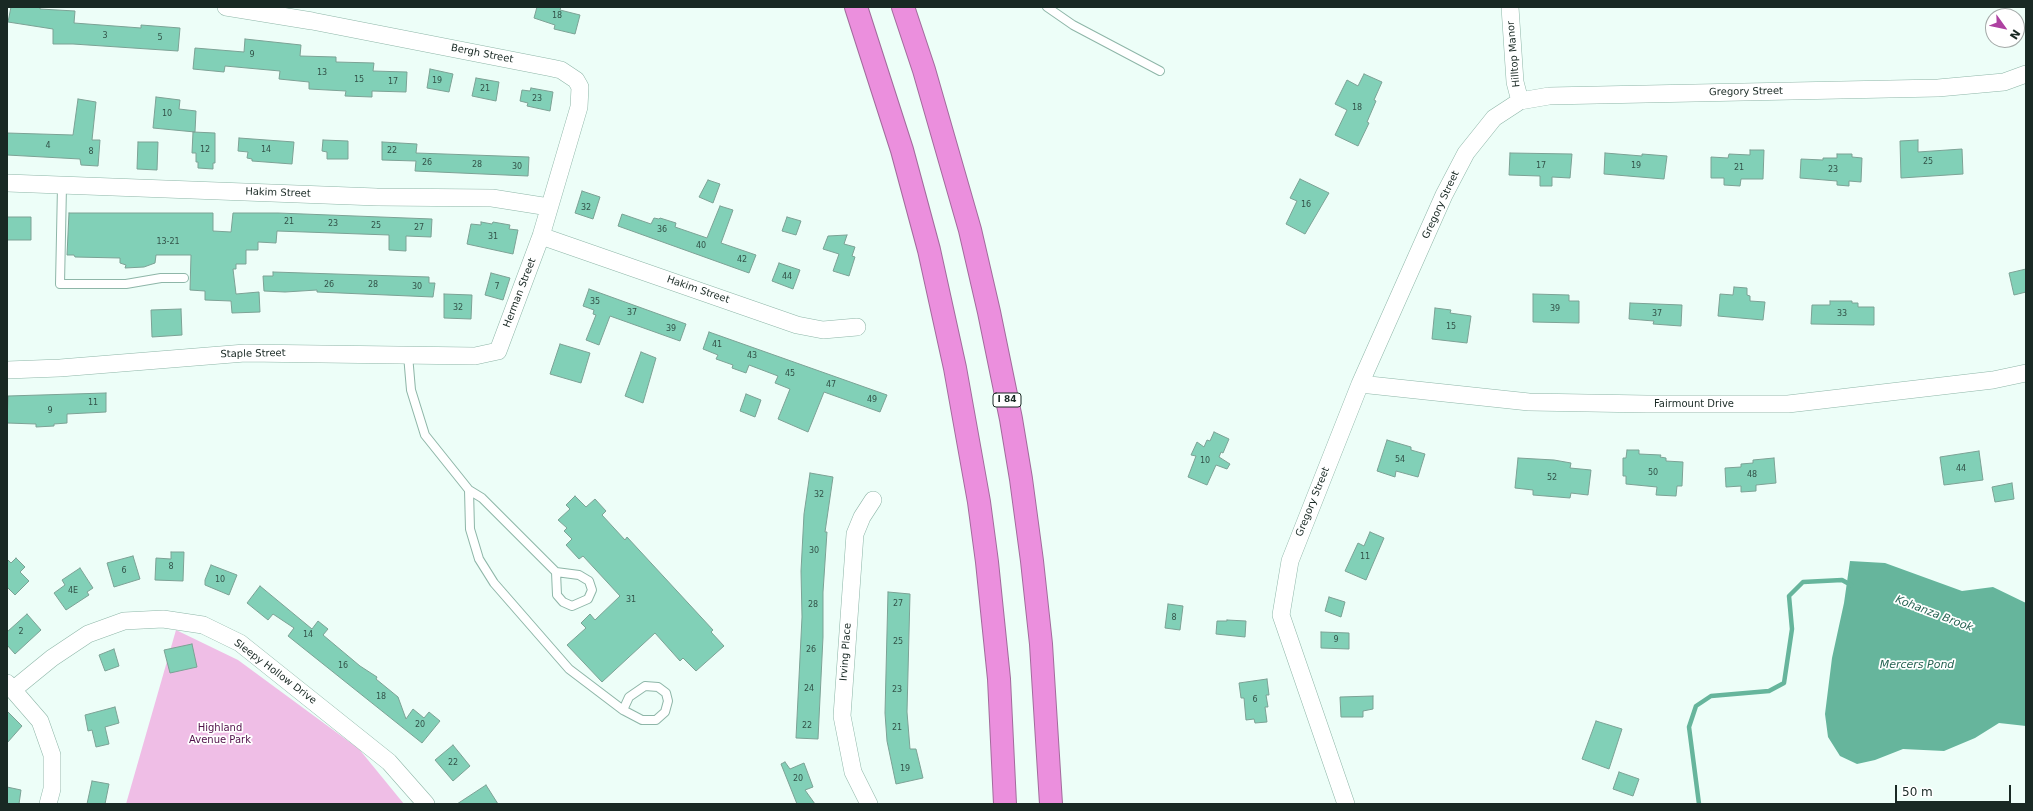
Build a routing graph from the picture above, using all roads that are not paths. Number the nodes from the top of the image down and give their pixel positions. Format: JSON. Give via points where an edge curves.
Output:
{"nodes":[{"id":1,"x":226,"y":7,"type":"edge"},
{"id":2,"x":856,"y":7,"type":"edge"},
{"id":3,"x":903,"y":7,"type":"edge"},
{"id":4,"x":1047,"y":7,"type":"edge"},
{"id":5,"x":1510,"y":7,"type":"edge"},
{"id":6,"x":1160,"y":71,"type":"dead end"},
{"id":7,"x":2026,"y":74,"type":"edge"},
{"id":8,"x":1520,"y":101,"type":"junction"},
{"id":9,"x":7,"y":183,"type":"edge"},
{"id":10,"x":62,"y":186,"type":"junction"},
{"id":11,"x":550,"y":207,"type":"junction"},
{"id":12,"x":541,"y":236,"type":"junction"},
{"id":13,"x":184,"y":278,"type":"dead end"},
{"id":14,"x":857,"y":327,"type":"dead end"},
{"id":15,"x":498,"y":351,"type":"joint"},
{"id":16,"x":408,"y":355,"type":"junction"},
{"id":17,"x":7,"y":370,"type":"edge"},
{"id":18,"x":2026,"y":373,"type":"edge"},
{"id":19,"x":1360,"y":384,"type":"junction"},
{"id":20,"x":470,"y":490,"type":"junction"},
{"id":21,"x":873,"y":500,"type":"dead end"},
{"id":22,"x":556,"y":572,"type":"junction"},
{"id":23,"x":10,"y":686,"type":"edge"},
{"id":24,"x":623,"y":710,"type":"junction"},
{"id":25,"x":48,"y":804,"type":"edge"},
{"id":26,"x":426,"y":804,"type":"edge"},
{"id":27,"x":869,"y":804,"type":"edge"},
{"id":28,"x":1006,"y":804,"type":"edge"},
{"id":29,"x":1051,"y":804,"type":"edge"},
{"id":30,"x":1346,"y":804,"type":"edge"}],
"edges":[{"from":1,"to":11,"type":"street","name":"Bergh Street","via":[[529,63],[570,75],[580,87],[579,107]]},
{"from":2,"to":28,"type":"highway","via":[[904,157],[929,250],[955,368],[987,562],[999,679]]},
{"from":3,"to":29,"type":"highway","number":"I 84","via":[[970,230],[1011,419],[1033,568],[1047,721]]},
{"from":4,"to":6,"type":"lane","via":[[1073,25]]},
{"from":5,"to":8,"type":"street","name":"Hilltop Manor","via":[[1515,82]]},
{"from":7,"to":8,"type":"street","name":"Gregory Street","via":[[2004,82],[1938,88],[1549,96]]},
{"from":8,"to":19,"type":"street","name":"Gregory Street","via":[[1494,118],[1466,153],[1444,195]]},
{"from":9,"to":10,"type":"street","name":"Hakim Street"},
{"from":10,"to":11,"type":"street","name":"Hakim Street","via":[[377,197],[492,198]]},
{"from":10,"to":13,"type":"lane","via":[[60,284],[126,284],[161,278]]},
{"from":11,"to":12,"type":"street","name":"Bergh Street"},
{"from":12,"to":14,"type":"street","name":"Hakim Street","via":[[797,325],[824,330]]},
{"from":12,"to":15,"type":"street","name":"Herman Street"},
{"from":15,"to":16,"type":"street","name":"Staple Street","via":[[475,356]]},
{"from":16,"to":17,"type":"street","name":"Staple Street","via":[[245,353]]},
{"from":16,"to":20,"type":"lane","via":[[411,390],[425,435]]},
{"from":18,"to":19,"type":"street","name":"Fairmount Drive","via":[[1993,380],[1788,404],[1529,402]]},
{"from":19,"to":30,"type":"street","name":"Gregory Street","via":[[1290,561],[1281,614]]},
{"from":20,"to":22,"type":"lane","via":[[482,498]]},
{"from":20,"to":24,"type":"lane","via":[[470,529],[479,559],[494,583],[569,670]]},
{"from":21,"to":27,"type":"street","name":"Irving Place","via":[[855,534],[842,716],[853,772]]},
{"from":22,"to":22,"type":"lane","via":[[557,595],[563,602],[572,606],[588,599],[592,590],[589,580],[579,575]]},
{"from":23,"to":25,"type":"street","via":[[40,721],[52,755],[52,789]]},
{"from":23,"to":26,"type":"street","name":"Sleepy Hollow Drive","via":[[88,634],[124,621],[163,619],[203,625],[240,643],[389,762]]},
{"from":24,"to":24,"type":"lane","via":[[629,697],[645,686],[658,687],[666,693],[666,712],[656,720],[642,720]]}]}
